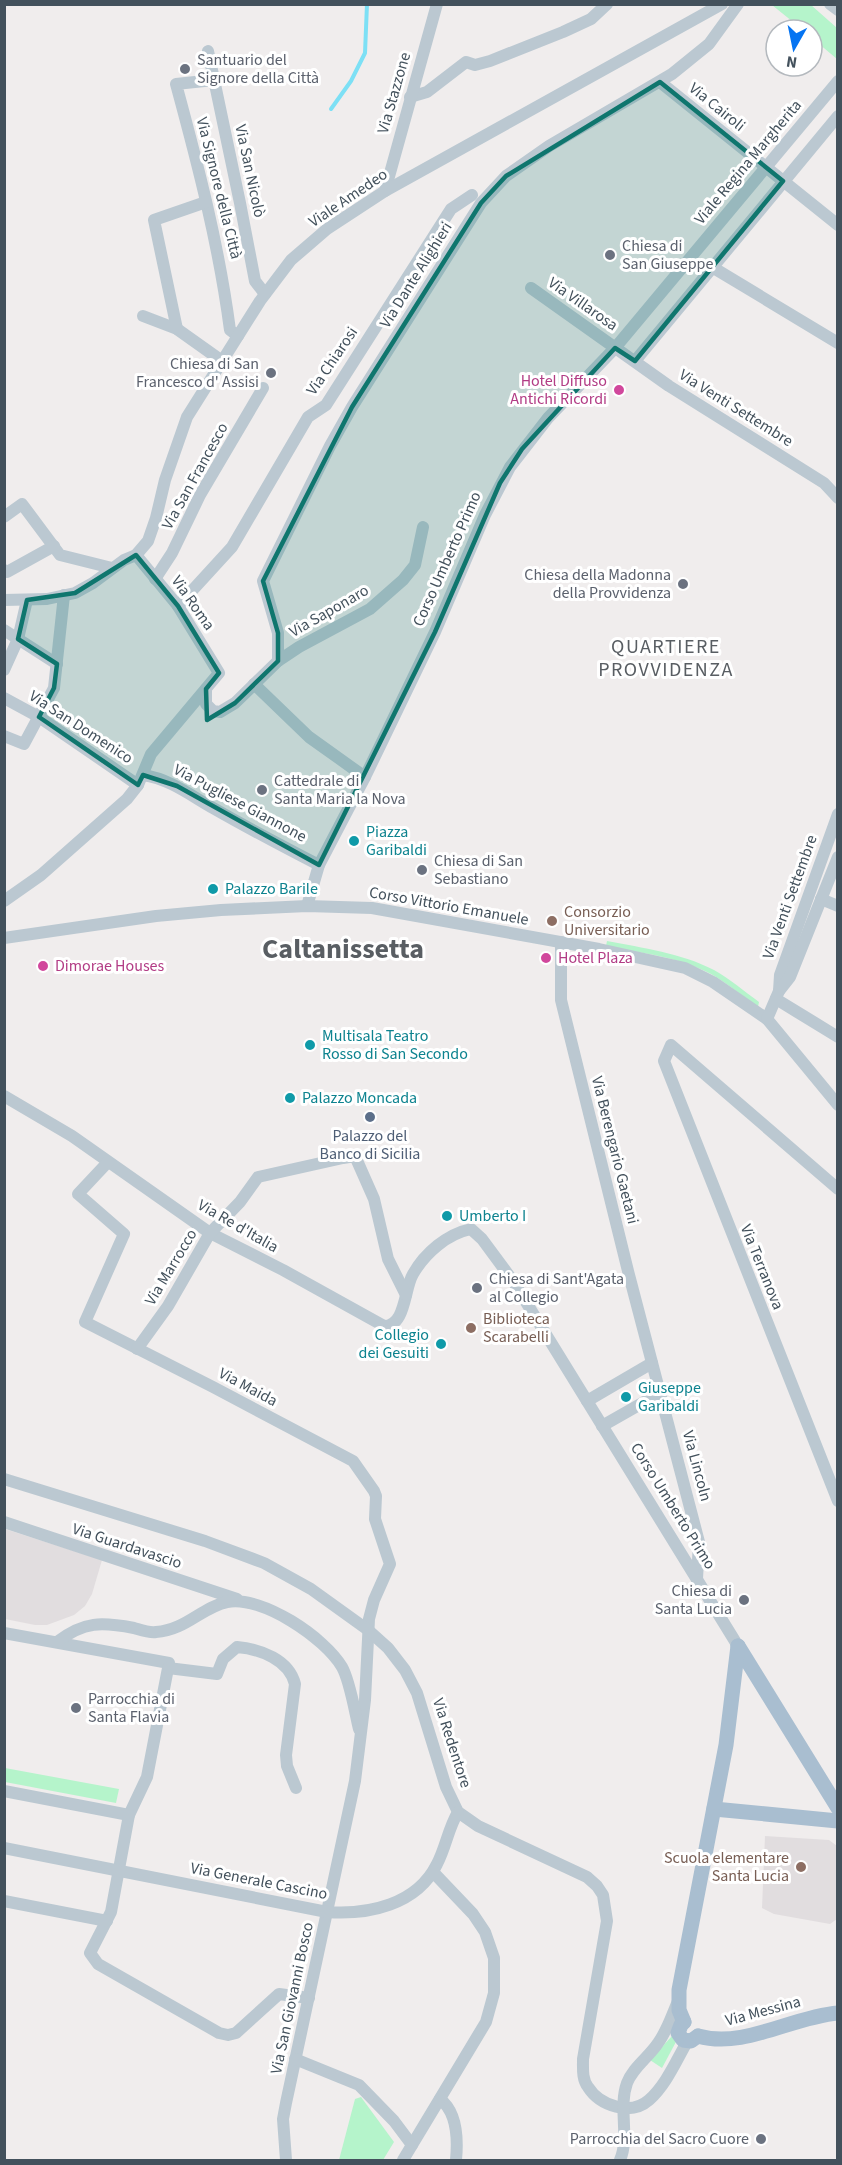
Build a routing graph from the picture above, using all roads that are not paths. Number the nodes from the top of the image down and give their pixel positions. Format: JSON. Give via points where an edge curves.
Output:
{"nodes":[{"id":1,"x":437,"y":4,"type":"edge"},
{"id":2,"x":607,"y":4,"type":"edge"},
{"id":3,"x":722,"y":4,"type":"edge"},
{"id":4,"x":738,"y":4,"type":"edge"},
{"id":5,"x":830,"y":4,"type":"edge"},
{"id":6,"x":837,"y":10,"type":"edge"},
{"id":7,"x":208,"y":51,"type":"dead end"},
{"id":8,"x":214,"y":80,"type":"junction"},
{"id":9,"x":837,"y":81,"type":"edge"},
{"id":10,"x":660,"y":82,"type":"junction"},
{"id":11,"x":410,"y":97,"type":"junction"},
{"id":12,"x":837,"y":116,"type":"edge"},
{"id":13,"x":765,"y":167,"type":"junction"},
{"id":14,"x":783,"y":181,"type":"junction"},
{"id":15,"x":385,"y":191,"type":"junction"},
{"id":16,"x":472,"y":195,"type":"dead end"},
{"id":17,"x":206,"y":202,"type":"junction"},
{"id":18,"x":837,"y":225,"type":"edge"},
{"id":19,"x":712,"y":267,"type":"junction"},
{"id":20,"x":531,"y":288,"type":"dead end"},
{"id":21,"x":265,"y":294,"type":"junction"},
{"id":22,"x":143,"y":316,"type":"dead end"},
{"id":23,"x":177,"y":329,"type":"junction"},
{"id":24,"x":238,"y":336,"type":"junction"},
{"id":25,"x":837,"y":343,"type":"edge"},
{"id":26,"x":615,"y":348,"type":"junction"},
{"id":27,"x":222,"y":362,"type":"junction"},
{"id":28,"x":635,"y":362,"type":"junction"},
{"id":29,"x":263,"y":388,"type":"dead end"},
{"id":30,"x":837,"y":498,"type":"edge"},
{"id":31,"x":4,"y":517,"type":"edge"},
{"id":32,"x":423,"y":527,"type":"dead end"},
{"id":33,"x":54,"y":546,"type":"junction"},
{"id":34,"x":136,"y":555,"type":"junction"},
{"id":35,"x":112,"y":568,"type":"junction"},
{"id":36,"x":4,"y":570,"type":"edge"},
{"id":37,"x":155,"y":579,"type":"junction"},
{"id":38,"x":64,"y":595,"type":"junction"},
{"id":39,"x":4,"y":600,"type":"edge"},
{"id":40,"x":27,"y":600,"type":"junction"},
{"id":41,"x":178,"y":606,"type":"junction"},
{"id":42,"x":4,"y":630,"type":"edge"},
{"id":43,"x":18,"y":639,"type":"junction"},
{"id":44,"x":278,"y":661,"type":"junction"},
{"id":45,"x":57,"y":664,"type":"junction"},
{"id":46,"x":4,"y":670,"type":"edge"},
{"id":47,"x":254,"y":684,"type":"junction"},
{"id":48,"x":206,"y":689,"type":"junction"},
{"id":49,"x":4,"y":698,"type":"edge"},
{"id":50,"x":39,"y":717,"type":"junction"},
{"id":51,"x":4,"y":736,"type":"edge"},
{"id":52,"x":365,"y":777,"type":"junction"},
{"id":53,"x":140,"y":780,"type":"junction"},
{"id":54,"x":837,"y":814,"type":"edge"},
{"id":55,"x":837,"y":857,"type":"edge"},
{"id":56,"x":319,"y":865,"type":"junction"},
{"id":57,"x":833,"y":881,"type":"edge"},
{"id":58,"x":821,"y":899,"type":"junction"},
{"id":59,"x":4,"y":901,"type":"edge"},
{"id":60,"x":307,"y":906,"type":"junction"},
{"id":61,"x":837,"y":906,"type":"edge"},
{"id":62,"x":4,"y":938,"type":"edge"},
{"id":63,"x":561,"y":942,"type":"junction"},
{"id":64,"x":778,"y":995,"type":"junction"},
{"id":65,"x":767,"y":1019,"type":"junction"},
{"id":66,"x":837,"y":1037,"type":"edge"},
{"id":67,"x":4,"y":1096,"type":"edge"},
{"id":68,"x":836,"y":1101,"type":"edge"},
{"id":69,"x":108,"y":1162,"type":"junction"},
{"id":70,"x":837,"y":1189,"type":"edge"},
{"id":71,"x":471,"y":1229,"type":"joint"},
{"id":72,"x":210,"y":1233,"type":"junction"},
{"id":73,"x":406,"y":1295,"type":"junction"},
{"id":74,"x":137,"y":1349,"type":"junction"},
{"id":75,"x":652,"y":1363,"type":"junction"},
{"id":76,"x":660,"y":1393,"type":"junction"},
{"id":77,"x":587,"y":1401,"type":"junction"},
{"id":78,"x":602,"y":1426,"type":"junction"},
{"id":79,"x":4,"y":1479,"type":"edge"},
{"id":80,"x":376,"y":1500,"type":"joint"},
{"id":81,"x":837,"y":1501,"type":"edge"},
{"id":82,"x":4,"y":1522,"type":"edge"},
{"id":83,"x":697,"y":1579,"type":"junction"},
{"id":84,"x":239,"y":1600,"type":"junction"},
{"id":85,"x":368,"y":1630,"type":"junction"},
{"id":86,"x":4,"y":1633,"type":"edge"},
{"id":87,"x":57,"y":1642,"type":"junction"},
{"id":88,"x":738,"y":1646,"type":"junction"},
{"id":89,"x":169,"y":1666,"type":"junction"},
{"id":90,"x":361,"y":1737,"type":"junction"},
{"id":91,"x":296,"y":1788,"type":"dead end"},
{"id":92,"x":4,"y":1791,"type":"edge"},
{"id":93,"x":837,"y":1808,"type":"edge"},
{"id":94,"x":714,"y":1809,"type":"junction"},
{"id":95,"x":458,"y":1812,"type":"junction"},
{"id":96,"x":129,"y":1815,"type":"junction"},
{"id":97,"x":837,"y":1821,"type":"edge"},
{"id":98,"x":4,"y":1848,"type":"edge"},
{"id":99,"x":119,"y":1871,"type":"junction"},
{"id":100,"x":433,"y":1872,"type":"junction"},
{"id":101,"x":4,"y":1901,"type":"edge"},
{"id":102,"x":327,"y":1912,"type":"junction"},
{"id":103,"x":107,"y":1921,"type":"junction"},
{"id":104,"x":309,"y":1998,"type":"junction"},
{"id":105,"x":678,"y":2001,"type":"junction"},
{"id":106,"x":837,"y":2013,"type":"edge"},
{"id":107,"x":692,"y":2039,"type":"junction"},
{"id":108,"x":295,"y":2059,"type":"junction"},
{"id":109,"x":440,"y":2099,"type":"junction"},
{"id":110,"x":624,"y":2109,"type":"junction"},
{"id":111,"x":412,"y":2145,"type":"junction"},
{"id":112,"x":286,"y":2160,"type":"edge"},
{"id":113,"x":403,"y":2160,"type":"edge"},
{"id":114,"x":456,"y":2160,"type":"edge"},
{"id":115,"x":620,"y":2160,"type":"edge"}],
"edges":[{"from":1,"to":11,"type":"street","name":"Via Stazzone"},
{"from":2,"to":11,"type":"street","via":[[591,19],[563,32],[490,61],[475,65],[466,62],[427,92]]},
{"from":3,"to":15,"type":"street","name":"Viale Amedeo"},
{"from":4,"to":10,"type":"street","name":"Via Dante Alighieri","via":[[709,44]]},
{"from":5,"to":6,"type":"street"},
{"from":7,"to":8,"type":"street","name":"Via San Nicolò"},
{"from":8,"to":17,"type":"street","name":"Via Signore della Città","via":[[176,84]]},
{"from":8,"to":21,"type":"street","name":"Via San Nicolò","via":[[255,281]]},
{"from":9,"to":13,"type":"street","name":"Viale Regina Margherita"},
{"from":10,"to":13,"type":"street","name":"Via Cairoli"},
{"from":10,"to":44,"type":"street","name":"Via Dante Alighieri","via":[[549,146],[506,176],[481,203],[352,407],[263,581],[278,633]]},
{"from":11,"to":15,"type":"street","name":"Via Stazzone"},
{"from":12,"to":14,"type":"street"},
{"from":13,"to":14,"type":"street","name":"Via Cairoli"},
{"from":13,"to":26,"type":"street","name":"Viale Regina Margherita"},
{"from":14,"to":18,"type":"street","name":"Via Cairoli"},
{"from":14,"to":19,"type":"street"},
{"from":15,"to":21,"type":"street","name":"Viale Amedeo","via":[[327,229],[291,260]]},
{"from":16,"to":41,"type":"street","name":"Via Chiarosi","via":[[451,209],[326,405],[308,417],[232,547]]},
{"from":17,"to":23,"type":"street","via":[[154,220]]},
{"from":17,"to":24,"type":"street","name":"Via Signore della Città","via":[[230,330]]},
{"from":19,"to":25,"type":"street"},
{"from":19,"to":28,"type":"street"},
{"from":20,"to":26,"type":"street","name":"Via Villarosa"},
{"from":21,"to":24,"type":"street","name":"Viale Amedeo"},
{"from":22,"to":23,"type":"street"},
{"from":23,"to":27,"type":"street"},
{"from":24,"to":27,"type":"street","name":"Viale Amedeo"},
{"from":26,"to":28,"type":"street","name":"Via Venti Settembre"},
{"from":26,"to":52,"type":"street","name":"Corso Umberto Primo","via":[[543,424],[500,483],[452,596]]},
{"from":27,"to":34,"type":"street","name":"Viale Amedeo","via":[[187,417],[148,541]]},
{"from":28,"to":30,"type":"street","name":"Via Venti Settembre","via":[[824,483]]},
{"from":29,"to":37,"type":"street","name":"Via San Francesco"},
{"from":31,"to":33,"type":"street","via":[[22,504]]},
{"from":32,"to":44,"type":"street","name":"Via Saponaro","via":[[415,565],[403,580],[370,609]]},
{"from":33,"to":35,"type":"street","via":[[60,555]]},
{"from":33,"to":36,"type":"street","via":[[7,572]]},
{"from":34,"to":35,"type":"street"},
{"from":34,"to":37,"type":"street","name":"Via Roma"},
{"from":35,"to":38,"type":"street","via":[[93,583]]},
{"from":37,"to":41,"type":"street","name":"Via Roma"},
{"from":38,"to":40,"type":"street"},
{"from":38,"to":45,"type":"street"},
{"from":39,"to":40,"type":"street"},
{"from":40,"to":43,"type":"street"},
{"from":41,"to":48,"type":"street","name":"Via Roma","via":[[219,674]]},
{"from":42,"to":43,"type":"street"},
{"from":43,"to":45,"type":"street"},
{"from":43,"to":46,"type":"street"},
{"from":44,"to":47,"type":"street","name":"Via Saponaro"},
{"from":45,"to":50,"type":"street","via":[[54,688]]},
{"from":47,"to":48,"type":"street","name":"Via Saponaro","via":[[220,712],[206,704]]},
{"from":47,"to":52,"type":"street","via":[[309,737]]},
{"from":48,"to":53,"type":"street","via":[[151,754]]},
{"from":49,"to":50,"type":"street","name":"Via San Domenico"},
{"from":50,"to":51,"type":"street","via":[[24,744]]},
{"from":50,"to":53,"type":"street","name":"Via San Domenico"},
{"from":52,"to":56,"type":"street","name":"Corso Umberto Primo"},
{"from":53,"to":56,"type":"street","name":"Via Pugliese Giannone","via":[[153,777],[177,786]]},
{"from":53,"to":59,"type":"street","via":[[127,800],[41,875]]},
{"from":54,"to":64,"type":"street","name":"Via Venti Settembre","via":[[780,975]]},
{"from":55,"to":57,"type":"street"},
{"from":56,"to":60,"type":"street"},
{"from":57,"to":58,"type":"street"},
{"from":58,"to":61,"type":"street"},
{"from":58,"to":64,"type":"street","via":[[790,977]]},
{"from":60,"to":62,"type":"street","name":"Corso Vittorio Emanuele","via":[[156,916]]},
{"from":60,"to":63,"type":"street","name":"Corso Vittorio Emanuele","via":[[372,908]]},
{"from":63,"to":65,"type":"street","name":"Corso Vittorio Emanuele","via":[[685,968],[708,978]]},
{"from":63,"to":75,"type":"street","name":"Via Berengario Gaetani","via":[[561,1000]]},
{"from":64,"to":65,"type":"street"},
{"from":64,"to":66,"type":"street"},
{"from":65,"to":68,"type":"street","name":"Corso Vittorio Emanuele"},
{"from":67,"to":69,"type":"street","name":"Via Re d'Italia","via":[[42,1116]]},
{"from":69,"to":72,"type":"street","name":"Via Re d'Italia"},
{"from":69,"to":74,"type":"street","name":"Via Maida","via":[[78,1194],[124,1234],[85,1322]]},
{"from":70,"to":81,"type":"street","name":"Via Terranova","via":[[671,1046],[664,1061]]},
{"from":71,"to":73,"type":"street","name":"Via Re d'Italia","via":[[448,1237],[431,1253],[415,1271]]},
{"from":71,"to":77,"type":"street","name":"Corso Umberto Primo","via":[[513,1281]]},
{"from":72,"to":73,"type":"street","name":"Via Re d'Italia","via":[[384,1326],[396,1322]]},
{"from":72,"to":73,"type":"street","name":"Via Marrocco","via":[[255,1181],[355,1156],[374,1199],[388,1259]]},
{"from":72,"to":74,"type":"street","name":"Via Marrocco","via":[[168,1306]]},
{"from":74,"to":80,"type":"street","name":"Via Maida","via":[[353,1461],[371,1484]]},
{"from":75,"to":76,"type":"street","name":"Via Lincoln"},
{"from":75,"to":77,"type":"street"},
{"from":76,"to":78,"type":"street"},
{"from":76,"to":83,"type":"street","name":"Via Lincoln","via":[[699,1542]]},
{"from":77,"to":78,"type":"street","name":"Corso Umberto Primo"},
{"from":78,"to":83,"type":"street","name":"Corso Umberto Primo"},
{"from":79,"to":85,"type":"street","name":"Via Redentore","via":[[264,1563],[311,1589]]},
{"from":80,"to":85,"type":"street","name":"Via San Giovanni Bosco","via":[[375,1519],[390,1564]]},
{"from":82,"to":84,"type":"street","name":"Via Guardavascio"},
{"from":83,"to":88,"type":"street","name":"Corso Umberto Primo"},
{"from":84,"to":87,"type":"street","via":[[224,1603],[176,1630],[154,1633],[108,1623],[88,1625]]},
{"from":84,"to":90,"type":"street","name":"Via Guardavascio","via":[[290,1620],[324,1645],[342,1668]]},
{"from":85,"to":90,"type":"street","name":"Via San Giovanni Bosco"},
{"from":85,"to":95,"type":"street","name":"Via Redentore","via":[[388,1648],[417,1693],[446,1787]]},
{"from":86,"to":87,"type":"street"},
{"from":87,"to":89,"type":"street"},
{"from":88,"to":93,"type":"main road","name":"Corso Umberto Primo"},
{"from":88,"to":94,"type":"main road"},
{"from":89,"to":91,"type":"street","via":[[217,1674],[223,1659],[237,1647],[257,1650],[287,1666],[296,1684],[286,1755]]},
{"from":89,"to":96,"type":"street","via":[[147,1777]]},
{"from":90,"to":102,"type":"street","name":"Via San Giovanni Bosco"},
{"from":92,"to":96,"type":"street"},
{"from":94,"to":97,"type":"main road"},
{"from":94,"to":105,"type":"main road"},
{"from":95,"to":100,"type":"street","name":"Via Generale Cascino"},
{"from":95,"to":110,"type":"street","name":"Via Redentore","via":[[478,1826],[587,1877],[603,1895],[607,1921],[583,2074],[586,2085],[602,2101]]},
{"from":96,"to":99,"type":"street"},
{"from":98,"to":99,"type":"street","name":"Via Generale Cascino"},
{"from":99,"to":102,"type":"street","name":"Via Generale Cascino"},
{"from":99,"to":103,"type":"street"},
{"from":100,"to":102,"type":"street","name":"Via Generale Cascino","via":[[397,1902],[364,1912]]},
{"from":100,"to":109,"type":"street","via":[[486,1932],[495,1970],[486,2022]]},
{"from":101,"to":103,"type":"street"},
{"from":102,"to":104,"type":"street","name":"Via San Giovanni Bosco"},
{"from":103,"to":104,"type":"street","via":[[90,1953],[98,1964],[219,2033],[236,2033],[279,1994]]},
{"from":104,"to":108,"type":"street","name":"Via San Giovanni Bosco"},
{"from":105,"to":107,"type":"main road","via":[[684,2022],[693,2022],[699,2032]]},
{"from":105,"to":110,"type":"street","via":[[658,2044],[627,2082]]},
{"from":106,"to":107,"type":"main road","name":"Via Messina","via":[[735,2039]]},
{"from":107,"to":110,"type":"street","via":[[655,2094],[646,2103]]},
{"from":108,"to":111,"type":"street","via":[[358,2085]]},
{"from":108,"to":112,"type":"street","name":"Via San Giovanni Bosco","via":[[284,2119]]},
{"from":109,"to":111,"type":"street"},
{"from":109,"to":114,"type":"street","via":[[453,2115]]},
{"from":110,"to":115,"type":"street","via":[[624,2149]]},
{"from":111,"to":113,"type":"street"}]}
